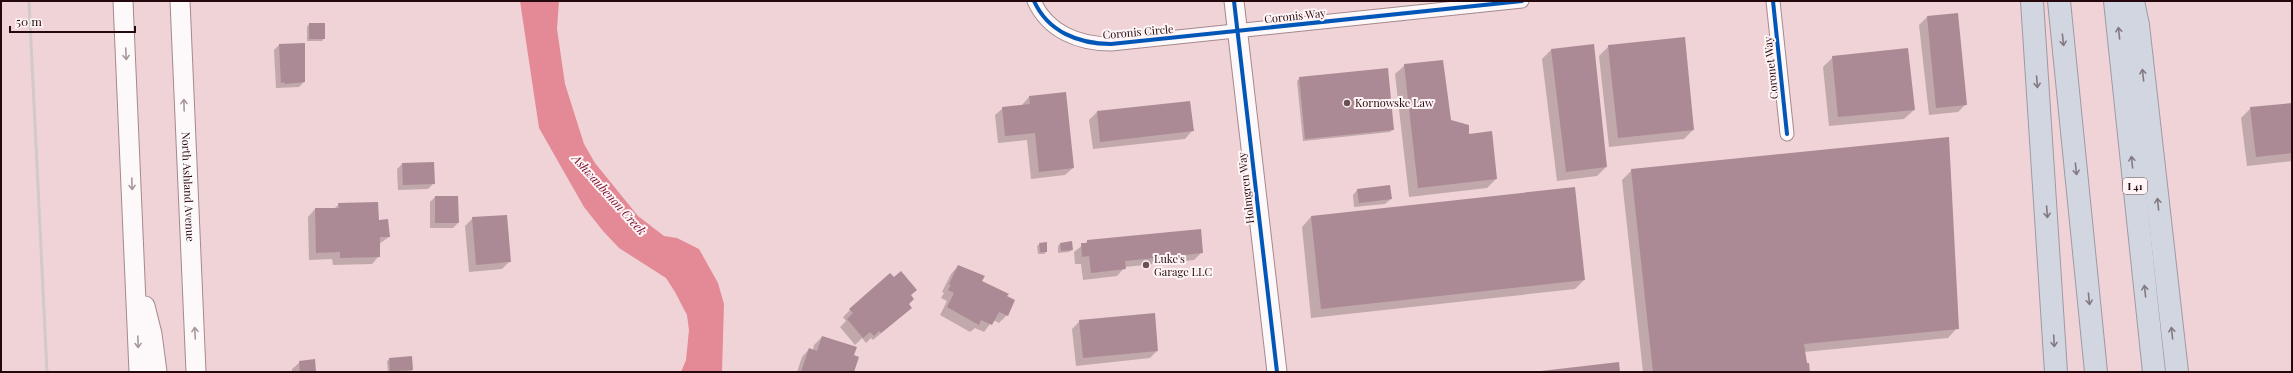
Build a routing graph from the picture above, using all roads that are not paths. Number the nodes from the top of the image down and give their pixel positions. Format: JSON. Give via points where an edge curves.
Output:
{"nodes":[{"id":1,"x":123,"y":1,"type":"edge"},
{"id":2,"x":180,"y":1,"type":"edge"},
{"id":3,"x":1034,"y":1,"type":"edge"},
{"id":4,"x":1234,"y":1,"type":"edge"},
{"id":5,"x":1522,"y":1,"type":"edge"},
{"id":6,"x":1773,"y":1,"type":"edge"},
{"id":7,"x":2032,"y":1,"type":"edge"},
{"id":8,"x":2059,"y":1,"type":"edge"},
{"id":9,"x":2115,"y":1,"type":"edge"},
{"id":10,"x":2133,"y":1,"type":"edge"},
{"id":11,"x":1237,"y":31,"type":"junction"},
{"id":12,"x":1787,"y":134,"type":"dead end"},
{"id":13,"x":135,"y":264,"type":"junction"},
{"id":14,"x":139,"y":372,"type":"edge"},
{"id":15,"x":157,"y":372,"type":"edge"},
{"id":16,"x":196,"y":372,"type":"edge"},
{"id":17,"x":1277,"y":372,"type":"edge"},
{"id":18,"x":2056,"y":372,"type":"edge"},
{"id":19,"x":2096,"y":372,"type":"edge"},
{"id":20,"x":2154,"y":372,"type":"edge"},
{"id":21,"x":2176,"y":372,"type":"edge"}],
"edges":[{"from":1,"to":13,"type":"main road","one_way":true},
{"from":16,"to":2,"type":"main road","name":"North Ashland Avenue","one_way":true},
{"from":3,"to":11,"type":"street","name":"Coronis Circle","via":[[1047,20],[1061,32],[1076,40],[1093,44]]},
{"from":4,"to":11,"type":"main road","name":"Holmgren Way"},
{"from":5,"to":11,"type":"street","name":"Coronis Way"},
{"from":6,"to":12,"type":"street","name":"Coronet Way"},
{"from":7,"to":18,"type":"highway","one_way":true},
{"from":8,"to":19,"type":"highway","one_way":true},
{"from":20,"to":9,"type":"highway","number":"I 41","one_way":true},
{"from":21,"to":10,"type":"highway","one_way":true,"via":[[2138,25]]},
{"from":11,"to":17,"type":"main road","name":"Holmgren Way"},
{"from":13,"to":14,"type":"main road","one_way":true},
{"from":13,"to":15,"type":"main road","via":[[152,334]]}]}
